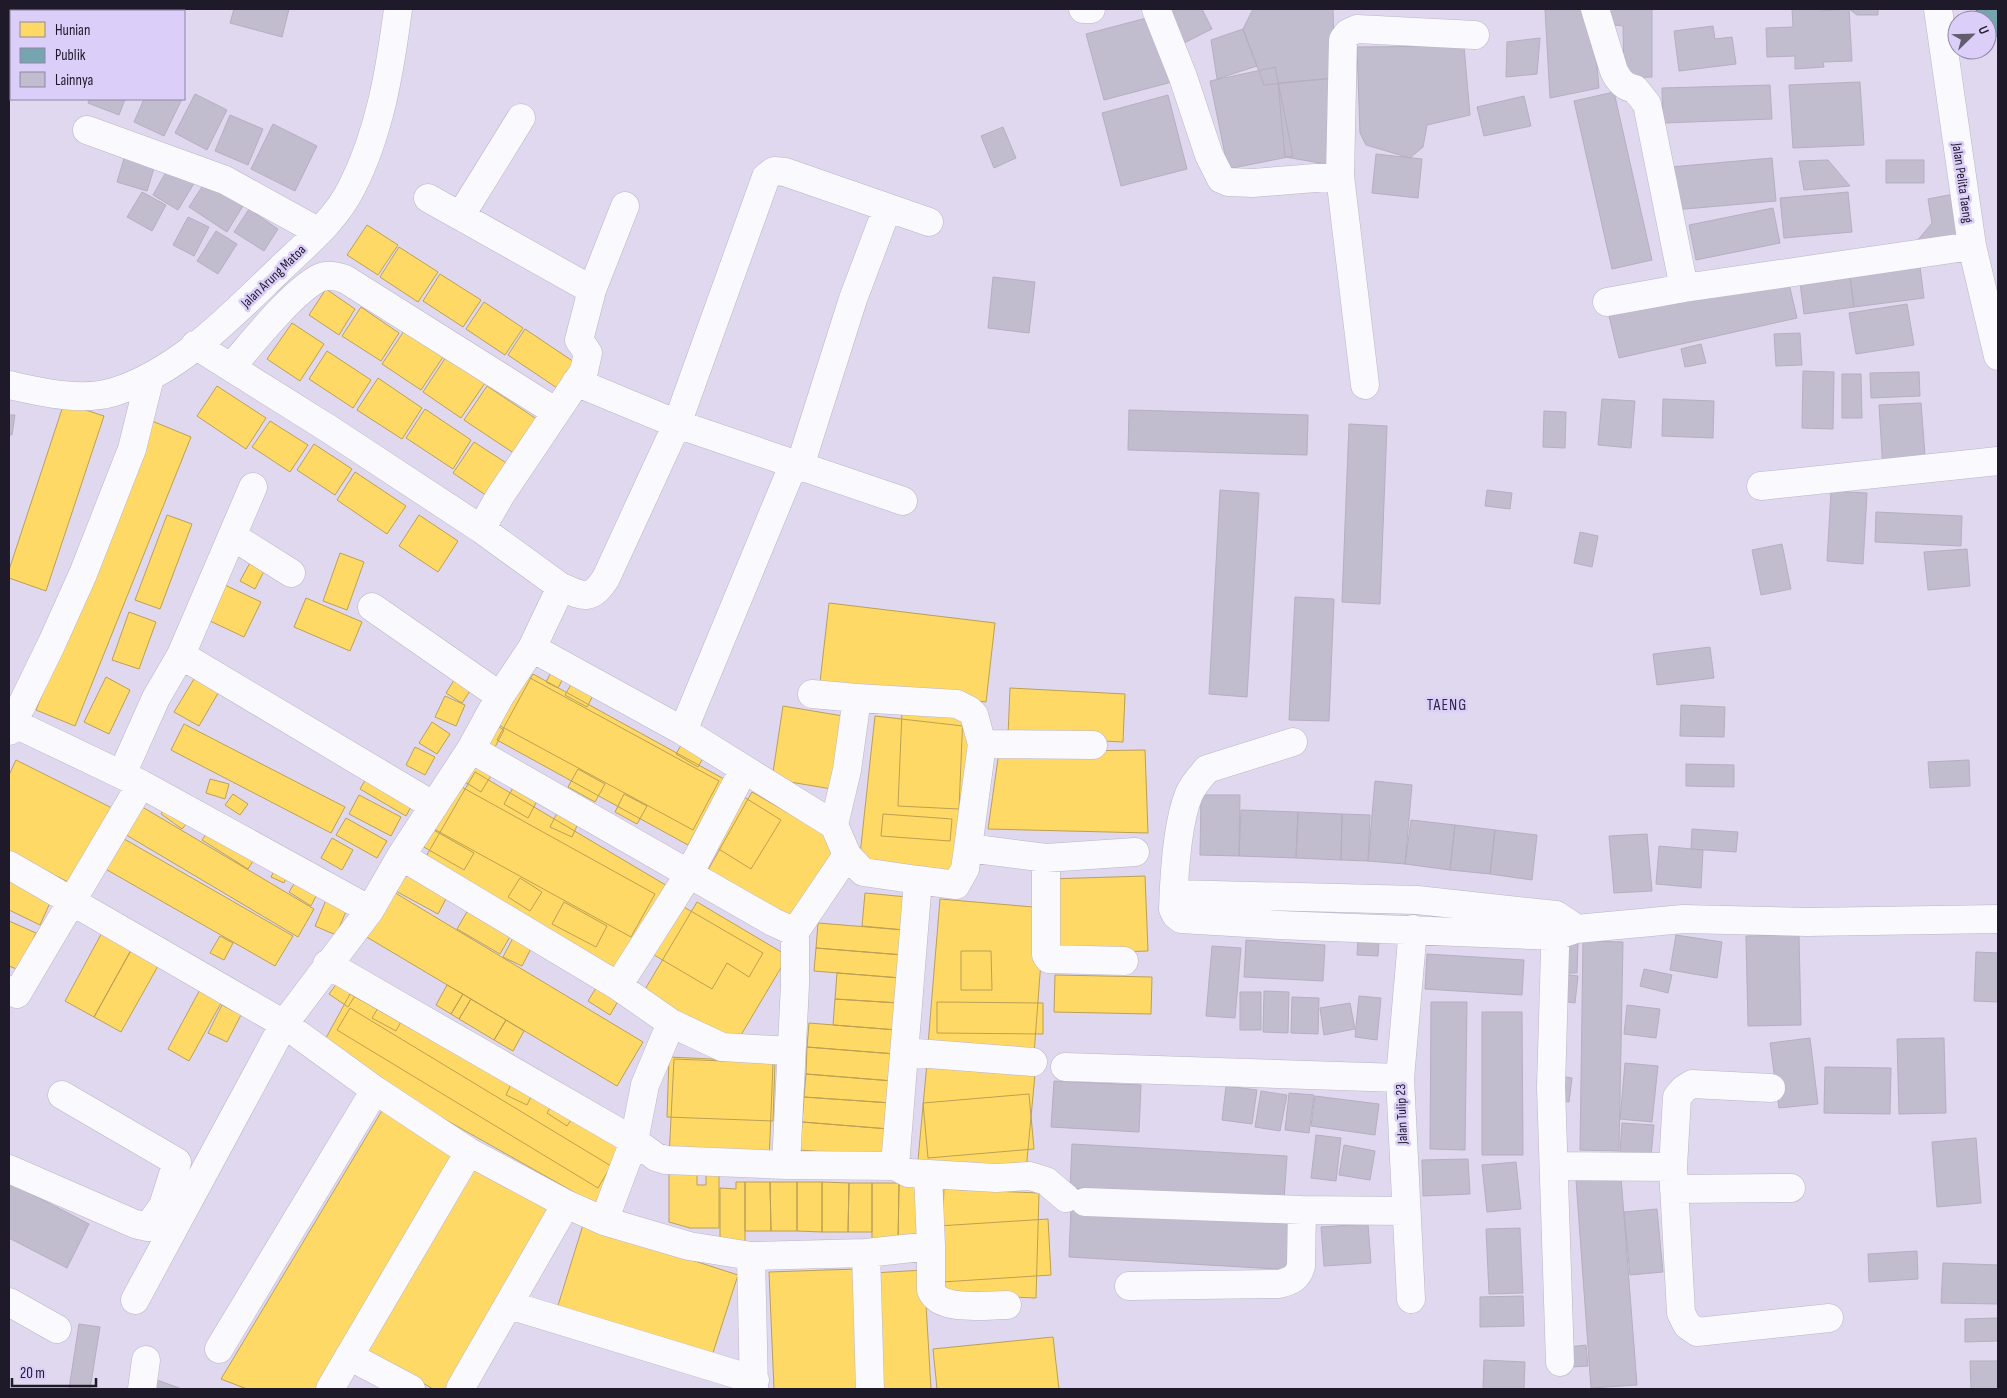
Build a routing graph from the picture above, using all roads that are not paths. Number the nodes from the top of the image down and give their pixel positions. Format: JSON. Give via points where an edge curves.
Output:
{"nodes":[{"id":1,"x":398,"y":9,"type":"edge"},
{"id":2,"x":1083,"y":9,"type":"edge"},
{"id":3,"x":1091,"y":9,"type":"edge"},
{"id":4,"x":1156,"y":9,"type":"edge"},
{"id":5,"x":1595,"y":9,"type":"edge"},
{"id":6,"x":1938,"y":9,"type":"edge"},
{"id":7,"x":1476,"y":36,"type":"dead end"},
{"id":8,"x":521,"y":118,"type":"dead end"},
{"id":9,"x":88,"y":130,"type":"dead end"},
{"id":10,"x":1340,"y":176,"type":"junction"},
{"id":11,"x":428,"y":198,"type":"dead end"},
{"id":12,"x":625,"y":206,"type":"dead end"},
{"id":13,"x":887,"y":209,"type":"junction"},
{"id":14,"x":461,"y":215,"type":"junction"},
{"id":15,"x":929,"y":222,"type":"dead end"},
{"id":16,"x":319,"y":232,"type":"junction"},
{"id":17,"x":1972,"y":246,"type":"junction"},
{"id":18,"x":1684,"y":288,"type":"junction"},
{"id":19,"x":592,"y":290,"type":"junction"},
{"id":20,"x":1606,"y":302,"type":"dead end"},
{"id":21,"x":195,"y":345,"type":"junction"},
{"id":22,"x":1998,"y":356,"type":"edge"},
{"id":23,"x":232,"y":366,"type":"junction"},
{"id":24,"x":150,"y":378,"type":"junction"},
{"id":25,"x":576,"y":382,"type":"junction"},
{"id":26,"x":9,"y":385,"type":"edge"},
{"id":27,"x":1365,"y":385,"type":"dead end"},
{"id":28,"x":556,"y":412,"type":"junction"},
{"id":29,"x":677,"y":424,"type":"junction"},
{"id":30,"x":1998,"y":461,"type":"edge"},
{"id":31,"x":797,"y":465,"type":"junction"},
{"id":32,"x":1761,"y":486,"type":"dead end"},
{"id":33,"x":253,"y":487,"type":"dead end"},
{"id":34,"x":903,"y":501,"type":"dead end"},
{"id":35,"x":481,"y":529,"type":"junction"},
{"id":36,"x":232,"y":536,"type":"junction"},
{"id":37,"x":291,"y":573,"type":"dead end"},
{"id":38,"x":561,"y":588,"type":"junction"},
{"id":39,"x":372,"y":607,"type":"dead end"},
{"id":40,"x":532,"y":648,"type":"junction"},
{"id":41,"x":181,"y":654,"type":"junction"},
{"id":42,"x":812,"y":694,"type":"dead end"},
{"id":43,"x":500,"y":696,"type":"junction"},
{"id":44,"x":857,"y":698,"type":"junction"},
{"id":45,"x":10,"y":725,"type":"edge"},
{"id":46,"x":683,"y":731,"type":"junction"},
{"id":47,"x":1293,"y":742,"type":"dead end"},
{"id":48,"x":982,"y":744,"type":"junction"},
{"id":49,"x":1093,"y":746,"type":"dead end"},
{"id":50,"x":471,"y":749,"type":"junction"},
{"id":51,"x":744,"y":769,"type":"junction"},
{"id":52,"x":131,"y":779,"type":"junction"},
{"id":53,"x":434,"y":806,"type":"junction"},
{"id":54,"x":834,"y":825,"type":"junction"},
{"id":55,"x":968,"y":848,"type":"junction"},
{"id":56,"x":1135,"y":852,"type":"dead end"},
{"id":57,"x":401,"y":856,"type":"junction"},
{"id":58,"x":847,"y":856,"type":"junction"},
{"id":59,"x":1046,"y":858,"type":"junction"},
{"id":60,"x":9,"y":865,"type":"edge"},
{"id":61,"x":688,"y":874,"type":"junction"},
{"id":62,"x":918,"y":880,"type":"junction"},
{"id":63,"x":1174,"y":894,"type":"junction"},
{"id":64,"x":1367,"y":899,"type":"junction"},
{"id":65,"x":72,"y":901,"type":"junction"},
{"id":66,"x":370,"y":910,"type":"junction"},
{"id":67,"x":1998,"y":919,"type":"edge"},
{"id":68,"x":1563,"y":927,"type":"junction"},
{"id":69,"x":1362,"y":928,"type":"junction"},
{"id":70,"x":1413,"y":929,"type":"junction"},
{"id":71,"x":795,"y":932,"type":"junction"},
{"id":72,"x":1124,"y":962,"type":"dead end"},
{"id":73,"x":327,"y":964,"type":"junction"},
{"id":74,"x":618,"y":986,"type":"junction"},
{"id":75,"x":9,"y":990,"type":"edge"},
{"id":76,"x":671,"y":1023,"type":"junction"},
{"id":77,"x":284,"y":1024,"type":"junction"},
{"id":78,"x":790,"y":1051,"type":"junction"},
{"id":79,"x":904,"y":1052,"type":"junction"},
{"id":80,"x":1033,"y":1062,"type":"dead end"},
{"id":81,"x":1065,"y":1067,"type":"dead end"},
{"id":82,"x":1400,"y":1078,"type":"junction"},
{"id":83,"x":1771,"y":1088,"type":"dead end"},
{"id":84,"x":375,"y":1090,"type":"junction"},
{"id":85,"x":62,"y":1095,"type":"dead end"},
{"id":86,"x":634,"y":1141,"type":"junction"},
{"id":87,"x":469,"y":1152,"type":"junction"},
{"id":88,"x":786,"y":1165,"type":"junction"},
{"id":89,"x":895,"y":1166,"type":"junction"},
{"id":90,"x":1554,"y":1166,"type":"junction"},
{"id":91,"x":9,"y":1169,"type":"edge"},
{"id":92,"x":928,"y":1174,"type":"junction"},
{"id":93,"x":1673,"y":1178,"type":"junction"},
{"id":94,"x":1791,"y":1188,"type":"dead end"},
{"id":95,"x":566,"y":1204,"type":"junction"},
{"id":96,"x":1302,"y":1210,"type":"junction"},
{"id":97,"x":1405,"y":1212,"type":"junction"},
{"id":98,"x":604,"y":1221,"type":"junction"},
{"id":99,"x":931,"y":1246,"type":"junction"},
{"id":100,"x":866,"y":1253,"type":"junction"},
{"id":101,"x":751,"y":1256,"type":"junction"},
{"id":102,"x":1129,"y":1286,"type":"dead end"},
{"id":103,"x":1411,"y":1299,"type":"dead end"},
{"id":104,"x":135,"y":1300,"type":"dead end"},
{"id":105,"x":9,"y":1302,"type":"edge"},
{"id":106,"x":509,"y":1305,"type":"junction"},
{"id":107,"x":1007,"y":1305,"type":"dead end"},
{"id":108,"x":1829,"y":1318,"type":"dead end"},
{"id":109,"x":57,"y":1329,"type":"dead end"},
{"id":110,"x":219,"y":1350,"type":"dead end"},
{"id":111,"x":349,"y":1356,"type":"junction"},
{"id":112,"x":146,"y":1360,"type":"dead end"},
{"id":113,"x":1560,"y":1362,"type":"dead end"},
{"id":114,"x":755,"y":1385,"type":"edge"},
{"id":115,"x":142,"y":1389,"type":"edge"},
{"id":116,"x":330,"y":1389,"type":"edge"},
{"id":117,"x":411,"y":1389,"type":"edge"},
{"id":118,"x":460,"y":1389,"type":"edge"},
{"id":119,"x":870,"y":1389,"type":"edge"}],
"edges":[{"from":1,"to":16,"type":"street","name":"Jalan Arung Matoa","via":[[374,136],[351,189]]},
{"from":2,"to":3,"type":"street"},
{"from":4,"to":10,"type":"street","via":[[1209,155],[1222,179],[1253,183]]},
{"from":5,"to":18,"type":"street","via":[[1619,81],[1627,88],[1635,89],[1647,104]]},
{"from":6,"to":17,"type":"street","name":"Jalan Pelita Taeng"},
{"from":7,"to":10,"type":"street","via":[[1357,29],[1348,33],[1343,40],[1342,51]]},
{"from":8,"to":14,"type":"street"},
{"from":9,"to":16,"type":"street","via":[[225,180]]},
{"from":10,"to":27,"type":"street"},
{"from":11,"to":14,"type":"street"},
{"from":12,"to":19,"type":"street"},
{"from":13,"to":15,"type":"street"},
{"from":13,"to":29,"type":"street","via":[[826,184],[785,172],[774,171],[766,177]]},
{"from":13,"to":31,"type":"street"},
{"from":14,"to":19,"type":"street"},
{"from":16,"to":21,"type":"street","name":"Jalan Arung Matoa","via":[[239,309]]},
{"from":17,"to":18,"type":"street"},
{"from":17,"to":22,"type":"street","name":"Jalan Pelita Taeng"},
{"from":18,"to":20,"type":"street"},
{"from":19,"to":25,"type":"street","via":[[579,340],[586,348],[588,359]]},
{"from":21,"to":23,"type":"street"},
{"from":21,"to":24,"type":"street","name":"Jalan Arung Matoa"},
{"from":23,"to":28,"type":"street","via":[[274,317],[308,286],[320,278],[335,276],[345,279]]},
{"from":23,"to":35,"type":"street"},
{"from":24,"to":26,"type":"street","name":"Jalan Arung Matoa","via":[[112,392],[90,395],[42,392]]},
{"from":24,"to":45,"type":"street","via":[[129,458],[75,592]]},
{"from":25,"to":28,"type":"street"},
{"from":25,"to":29,"type":"street"},
{"from":28,"to":35,"type":"street"},
{"from":29,"to":31,"type":"street"},
{"from":29,"to":38,"type":"street","via":[[599,590],[582,596]]},
{"from":30,"to":32,"type":"street"},
{"from":31,"to":34,"type":"street"},
{"from":31,"to":46,"type":"street"},
{"from":33,"to":36,"type":"street"},
{"from":35,"to":38,"type":"street"},
{"from":36,"to":37,"type":"street"},
{"from":36,"to":41,"type":"street"},
{"from":38,"to":40,"type":"street"},
{"from":39,"to":43,"type":"street"},
{"from":40,"to":43,"type":"street"},
{"from":40,"to":46,"type":"street"},
{"from":41,"to":52,"type":"street","via":[[156,698]]},
{"from":41,"to":53,"type":"street"},
{"from":42,"to":44,"type":"street"},
{"from":43,"to":50,"type":"street"},
{"from":44,"to":48,"type":"street","via":[[961,705],[976,720]]},
{"from":44,"to":54,"type":"street","via":[[847,770]]},
{"from":45,"to":52,"type":"street"},
{"from":46,"to":51,"type":"street"},
{"from":47,"to":63,"type":"street","via":[[1207,769],[1198,779],[1189,794],[1181,823]]},
{"from":48,"to":49,"type":"street"},
{"from":48,"to":55,"type":"street"},
{"from":50,"to":53,"type":"street"},
{"from":50,"to":61,"type":"street"},
{"from":51,"to":54,"type":"street"},
{"from":51,"to":61,"type":"street"},
{"from":52,"to":65,"type":"street"},
{"from":52,"to":66,"type":"street"},
{"from":53,"to":57,"type":"street"},
{"from":54,"to":58,"type":"street"},
{"from":55,"to":59,"type":"street"},
{"from":55,"to":62,"type":"street","via":[[965,869],[956,885]]},
{"from":56,"to":59,"type":"street"},
{"from":57,"to":66,"type":"street"},
{"from":57,"to":74,"type":"street"},
{"from":58,"to":62,"type":"street","via":[[863,872]]},
{"from":58,"to":71,"type":"street"},
{"from":59,"to":72,"type":"street","via":[[1046,955],[1049,959]]},
{"from":60,"to":65,"type":"street"},
{"from":61,"to":71,"type":"street"},
{"from":61,"to":74,"type":"street"},
{"from":62,"to":79,"type":"street"},
{"from":63,"to":64,"type":"street"},
{"from":63,"to":69,"type":"street","via":[[1176,915],[1187,921]]},
{"from":64,"to":68,"type":"street","via":[[1417,900]]},
{"from":64,"to":69,"type":"street"},
{"from":65,"to":75,"type":"street","via":[[17,994]]},
{"from":65,"to":77,"type":"street"},
{"from":66,"to":73,"type":"street"},
{"from":67,"to":68,"type":"street","via":[[1807,922],[1683,919]]},
{"from":68,"to":70,"type":"street"},
{"from":68,"to":90,"type":"street","via":[[1551,1087]]},
{"from":69,"to":70,"type":"street"},
{"from":70,"to":82,"type":"street","name":"Jalan Tulip 23"},
{"from":71,"to":78,"type":"street","via":[[796,968]]},
{"from":73,"to":77,"type":"street"},
{"from":73,"to":86,"type":"street"},
{"from":74,"to":76,"type":"street"},
{"from":76,"to":78,"type":"street","via":[[722,1047]]},
{"from":76,"to":86,"type":"street","via":[[645,1085]]},
{"from":77,"to":84,"type":"street"},
{"from":77,"to":104,"type":"street"},
{"from":78,"to":88,"type":"street"},
{"from":79,"to":80,"type":"street"},
{"from":79,"to":89,"type":"street"},
{"from":81,"to":82,"type":"street"},
{"from":82,"to":97,"type":"street","name":"Jalan Tulip 23"},
{"from":83,"to":93,"type":"street","via":[[1692,1084],[1684,1089],[1677,1097]]},
{"from":84,"to":87,"type":"street"},
{"from":84,"to":110,"type":"street"},
{"from":85,"to":91,"type":"street","via":[[178,1162],[162,1206],[148,1227]]},
{"from":86,"to":88,"type":"street","via":[[656,1157],[666,1160]]},
{"from":86,"to":98,"type":"street"},
{"from":87,"to":95,"type":"street"},
{"from":87,"to":111,"type":"street"},
{"from":88,"to":89,"type":"street"},
{"from":89,"to":92,"type":"street","via":[[908,1173]]},
{"from":90,"to":93,"type":"street"},
{"from":90,"to":113,"type":"street"},
{"from":92,"to":96,"type":"street","via":[[996,1178],[1030,1176],[1046,1181],[1076,1200]]},
{"from":92,"to":99,"type":"street"},
{"from":93,"to":94,"type":"street"},
{"from":93,"to":108,"type":"street","via":[[1682,1313],[1686,1325],[1697,1332]]},
{"from":95,"to":98,"type":"street"},
{"from":95,"to":106,"type":"street"},
{"from":96,"to":97,"type":"street"},
{"from":96,"to":102,"type":"street","via":[[1302,1266],[1291,1281],[1279,1284]]},
{"from":97,"to":103,"type":"street","name":"Jalan Tulip 23"},
{"from":98,"to":101,"type":"street","via":[[689,1246]]},
{"from":99,"to":100,"type":"street"},
{"from":99,"to":107,"type":"street","via":[[933,1297],[947,1305]]},
{"from":100,"to":101,"type":"street"},
{"from":100,"to":119,"type":"street"},
{"from":101,"to":114,"type":"street"},
{"from":105,"to":109,"type":"street"},
{"from":106,"to":114,"type":"street"},
{"from":106,"to":118,"type":"street"},
{"from":111,"to":116,"type":"street"},
{"from":111,"to":117,"type":"street"},
{"from":112,"to":115,"type":"street"}]}
